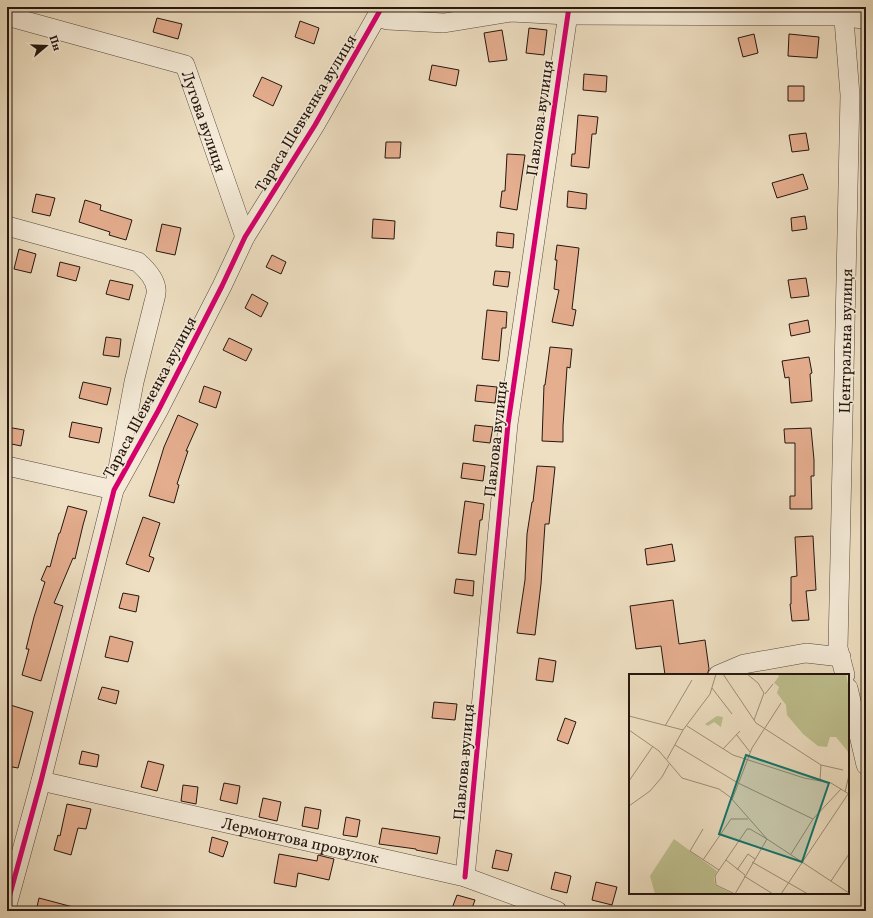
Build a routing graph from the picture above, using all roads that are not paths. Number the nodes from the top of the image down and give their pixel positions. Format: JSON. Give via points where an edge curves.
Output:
{"nodes":[{"id":1,"x":568,"y":11,"type":"edge"},
{"id":2,"x":843,"y":11,"type":"edge"},
{"id":3,"x":380,"y":12,"type":"edge"},
{"id":4,"x":7,"y":16,"type":"edge"},
{"id":5,"x":866,"y":20,"type":"edge"},
{"id":6,"x":7,"y":226,"type":"edge"},
{"id":7,"x":245,"y":237,"type":"junction"},
{"id":8,"x":7,"y":466,"type":"edge"},
{"id":9,"x":114,"y":490,"type":"junction"},
{"id":10,"x":841,"y":657,"type":"junction"},
{"id":11,"x":720,"y":674,"type":"edge"},
{"id":12,"x":845,"y":674,"type":"edge"},
{"id":13,"x":849,"y":692,"type":"edge"},
{"id":14,"x":866,"y":766,"type":"edge"},
{"id":15,"x":41,"y":781,"type":"junction"},
{"id":16,"x":465,"y":877,"type":"junction"},
{"id":17,"x":7,"y":905,"type":"edge"},
{"id":18,"x":557,"y":911,"type":"edge"}],
"edges":[{"from":1,"to":2,"type":"street"},
{"from":1,"to":3,"type":"street","via":[[511,12],[444,23],[388,20]]},
{"from":1,"to":16,"type":"street","name":"Павлова вулиця","via":[[508,424]]},
{"from":2,"to":5,"type":"street"},
{"from":2,"to":10,"type":"street","name":"Центральна вулиця","via":[[850,95],[838,648]]},
{"from":3,"to":7,"type":"street","name":"Тараса Шевченка вулиця","via":[[315,125]]},
{"from":4,"to":7,"type":"street","name":"Лугова вулиця","via":[[184,65]]},
{"from":6,"to":9,"type":"street","via":[[138,262],[152,277],[156,289],[154,302],[134,382]]},
{"from":7,"to":9,"type":"street","name":"Тараса Шевченка вулиця","via":[[162,404]]},
{"from":8,"to":9,"type":"street"},
{"from":9,"to":15,"type":"street","name":"Тараса Шевченка вулиця"},
{"from":10,"to":11,"type":"street","via":[[806,653],[744,664]]},
{"from":10,"to":12,"type":"street","name":"Центральна вулиця"},
{"from":13,"to":14,"type":"street"},
{"from":15,"to":16,"type":"street","name":"Лермонтова провулок"},
{"from":15,"to":17,"type":"street","name":"Тараса Шевченка вулиця"},
{"from":16,"to":18,"type":"street","name":"Лермонтова провулок"}]}
